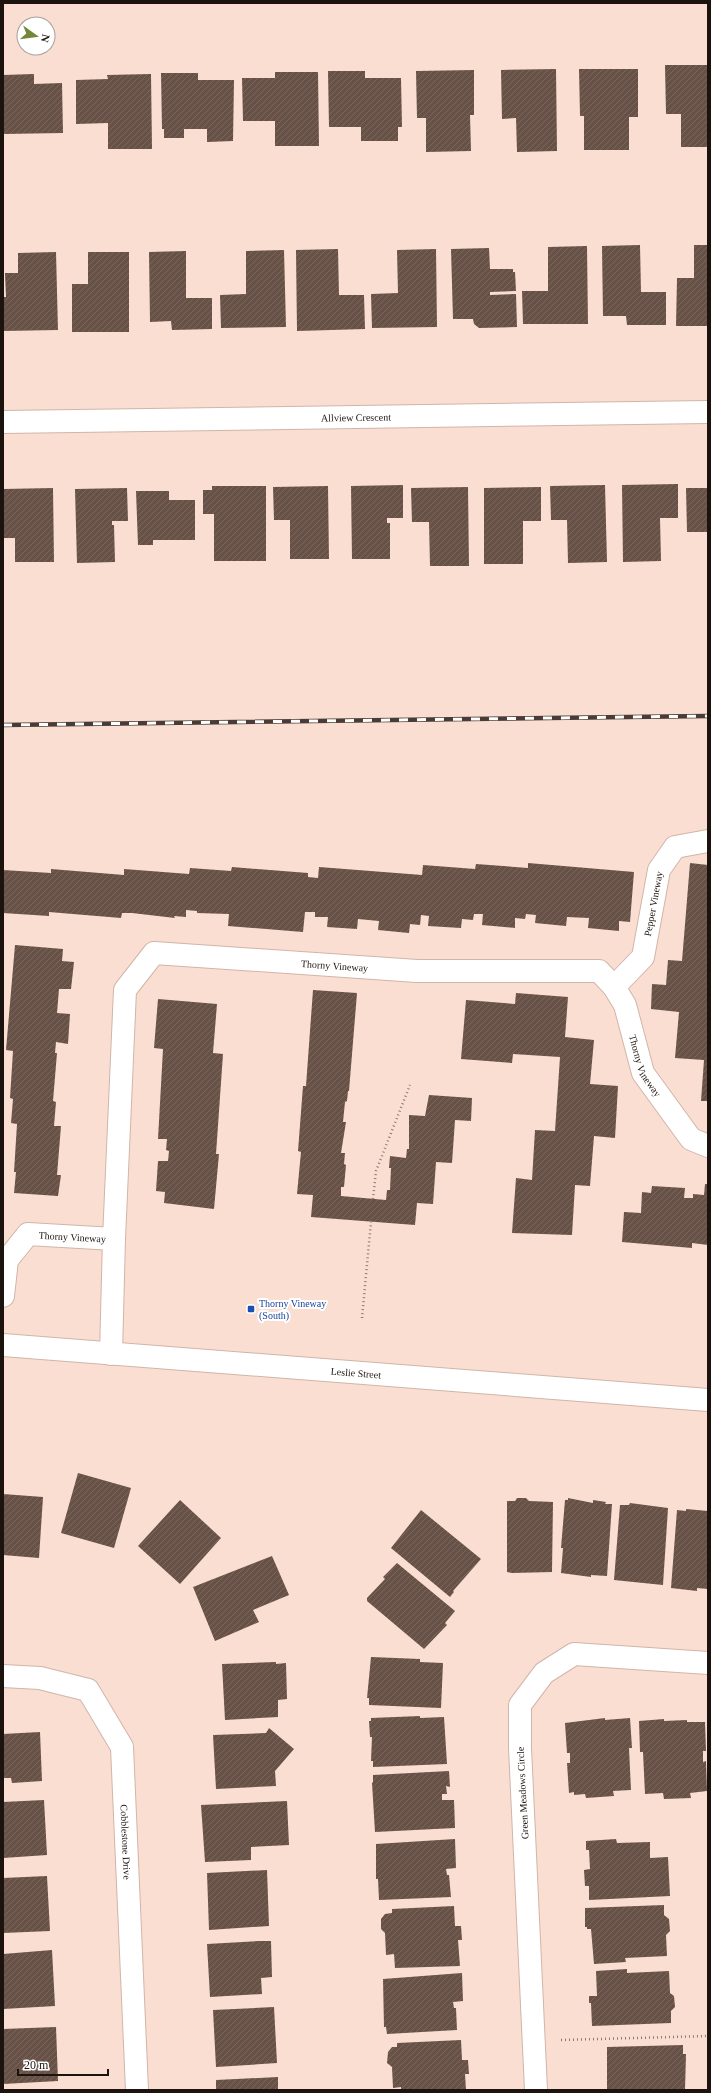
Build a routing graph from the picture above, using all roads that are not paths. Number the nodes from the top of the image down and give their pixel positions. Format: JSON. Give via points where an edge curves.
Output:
{"nodes":[{"id":1,"x":708,"y":412,"type":"edge"},
{"id":2,"x":3,"y":422,"type":"edge"},
{"id":3,"x":708,"y":841,"type":"edge"},
{"id":4,"x":614,"y":987,"type":"junction"},
{"id":5,"x":708,"y":1146,"type":"edge"},
{"id":6,"x":114,"y":1239,"type":"junction"},
{"id":7,"x":3,"y":1296,"type":"edge"},
{"id":8,"x":3,"y":1345,"type":"edge"},
{"id":9,"x":111,"y":1354,"type":"junction"},
{"id":10,"x":708,"y":1400,"type":"edge"},
{"id":11,"x":708,"y":1663,"type":"edge"},
{"id":12,"x":3,"y":1676,"type":"edge"},
{"id":13,"x":137,"y":2090,"type":"edge"},
{"id":14,"x":536,"y":2090,"type":"edge"}],
"edges":[{"from":1,"to":2,"type":"street","name":"Allview Crescent"},
{"from":3,"to":4,"type":"street","name":"Pepper Vineway","via":[[675,847],[659,870],[643,956]]},
{"from":4,"to":5,"type":"street","name":"Thorny Vineway","via":[[625,1005],[643,1073],[691,1139]]},
{"from":4,"to":6,"type":"street","name":"Thorny Vineway","via":[[599,971],[417,971],[154,953],[125,990]]},
{"from":6,"to":7,"type":"street","name":"Thorny Vineway","via":[[28,1234],[7,1260]]},
{"from":6,"to":9,"type":"street","name":"Thorny Vineway"},
{"from":8,"to":9,"type":"street","name":"Leslie Street"},
{"from":9,"to":10,"type":"street","name":"Leslie Street"},
{"from":11,"to":14,"type":"street","name":"Green Meadows Circle","via":[[574,1654],[544,1673],[520,1705],[520,1756]]},
{"from":12,"to":13,"type":"street","name":"Cobblestone Drive","via":[[40,1678],[88,1690],[122,1747]]}]}
